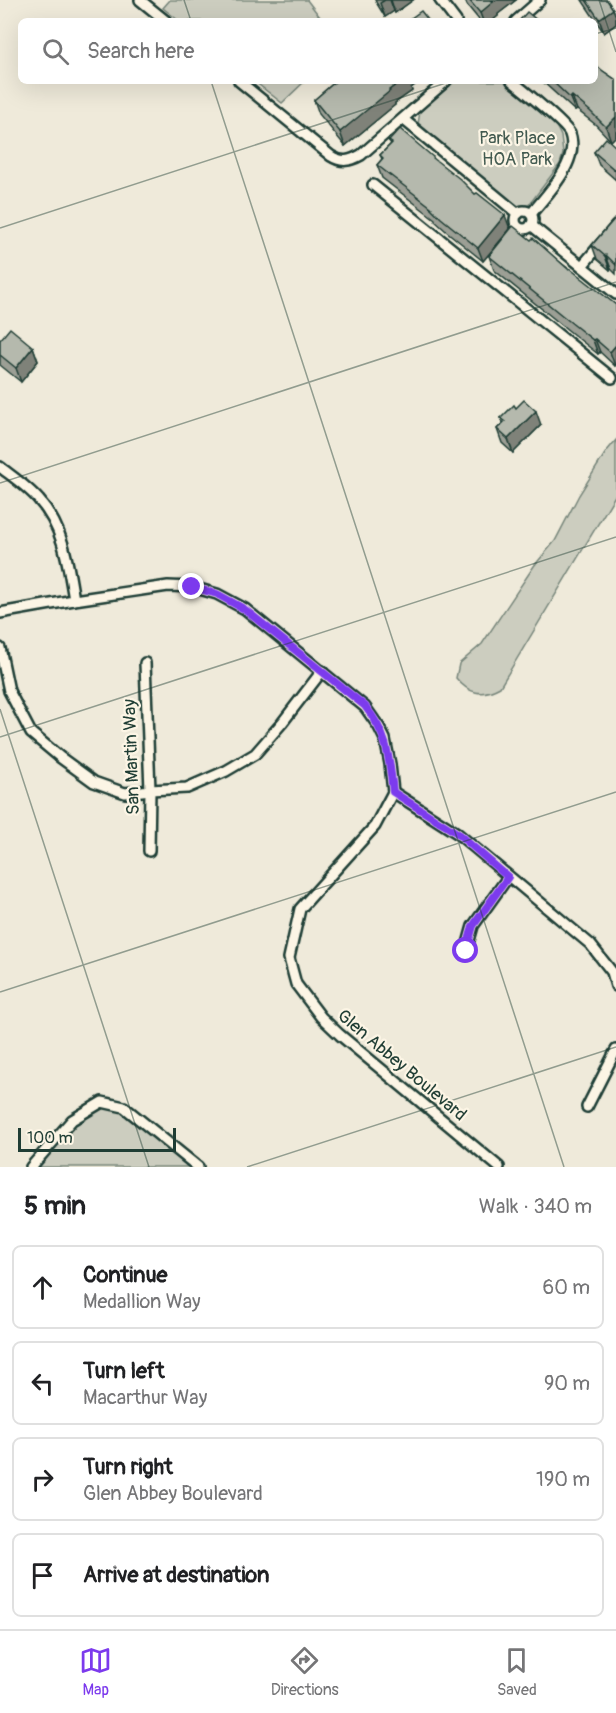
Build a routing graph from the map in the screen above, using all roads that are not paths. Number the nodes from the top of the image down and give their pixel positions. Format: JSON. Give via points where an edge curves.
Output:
{"nodes":[{"id":1,"x":140,"y":0,"type":"edge"},
{"id":2,"x":440,"y":0,"type":"edge"},
{"id":3,"x":540,"y":0,"type":"edge"},
{"id":4,"x":162,"y":18,"type":"edge"},
{"id":5,"x":454,"y":18,"type":"edge"},
{"id":6,"x":519,"y":18,"type":"edge"},
{"id":7,"x":243,"y":84,"type":"edge"},
{"id":8,"x":443,"y":84,"type":"edge"},
{"id":9,"x":516,"y":84,"type":"edge"},
{"id":10,"x":404,"y":119,"type":"junction"},
{"id":11,"x":373,"y":185,"type":"dead end"},
{"id":12,"x":518,"y":214,"type":"junction"},
{"id":13,"x":531,"y":214,"type":"junction"},
{"id":14,"x":531,"y":225,"type":"junction"},
{"id":15,"x":616,"y":226,"type":"edge"},
{"id":16,"x":520,"y":227,"type":"junction"},
{"id":17,"x":511,"y":238,"type":"edge"},
{"id":18,"x":490,"y":265,"type":"edge"},
{"id":19,"x":582,"y":266,"type":"junction"},
{"id":20,"x":483,"y":274,"type":"junction"},
{"id":21,"x":616,"y":294,"type":"edge"},
{"id":22,"x":612,"y":378,"type":"dead end"},
{"id":23,"x":0,"y":466,"type":"edge"},
{"id":24,"x":74,"y":600,"type":"junction"},
{"id":25,"x":0,"y":613,"type":"edge"},
{"id":26,"x":0,"y":648,"type":"edge"},
{"id":27,"x":145,"y":663,"type":"dead end"},
{"id":28,"x":322,"y":670,"type":"junction"},
{"id":29,"x":150,"y":790,"type":"junction"},
{"id":30,"x":393,"y":792,"type":"junction"},
{"id":31,"x":149,"y":851,"type":"dead end"},
{"id":32,"x":508,"y":877,"type":"junction"},
{"id":33,"x":466,"y":951,"type":"dead end"},
{"id":34,"x":616,"y":986,"type":"edge"},
{"id":35,"x":616,"y":1050,"type":"edge"},
{"id":36,"x":587,"y":1107,"type":"dead end"},
{"id":37,"x":31,"y":1167,"type":"edge"},
{"id":38,"x":198,"y":1167,"type":"edge"},
{"id":39,"x":499,"y":1167,"type":"edge"}],
"edges":[{"from":1,"to":4,"type":"street"},
{"from":2,"to":5,"type":"street"},
{"from":3,"to":6,"type":"street"},
{"from":7,"to":10,"type":"street","via":[[340,160],[361,155]]},
{"from":8,"to":10,"type":"street"},
{"from":9,"to":13,"type":"street","via":[[570,133],[572,149],[558,180]]},
{"from":10,"to":12,"type":"street"},
{"from":11,"to":20,"type":"street"},
{"from":12,"to":13,"type":"street"},
{"from":12,"to":16,"type":"street"},
{"from":13,"to":14,"type":"street"},
{"from":14,"to":16,"type":"street","via":[[526,229]]},
{"from":14,"to":19,"type":"street"},
{"from":15,"to":19,"type":"street"},
{"from":16,"to":17,"type":"street"},
{"from":18,"to":20,"type":"street"},
{"from":19,"to":21,"type":"street"},
{"from":20,"to":22,"type":"street"},
{"from":23,"to":24,"type":"street","via":[[38,499],[55,522],[65,549]]},
{"from":24,"to":25,"type":"street"},
{"from":24,"to":28,"type":"street","via":[[168,586],[217,594],[244,609]]},
{"from":26,"to":29,"type":"street","via":[[9,691],[31,733],[94,782],[125,793]]},
{"from":27,"to":29,"type":"street","name":"San Martin Way"},
{"from":28,"to":29,"type":"street","via":[[255,754],[187,788]]},
{"from":28,"to":30,"type":"street","via":[[365,706],[379,727],[387,747]]},
{"from":29,"to":31,"type":"street","name":"San Martin Way"},
{"from":30,"to":32,"type":"street","via":[[457,833]]},
{"from":30,"to":39,"type":"street","name":"Glen Abbey Boulevard","via":[[375,826],[300,909],[290,958],[296,984],[339,1035]]},
{"from":32,"to":33,"type":"street","via":[[473,926]]},
{"from":32,"to":34,"type":"street","via":[[590,944],[612,972]]},
{"from":35,"to":36,"type":"street"},
{"from":37,"to":38,"type":"street","via":[[72,1120],[102,1102],[124,1107]]}]}
